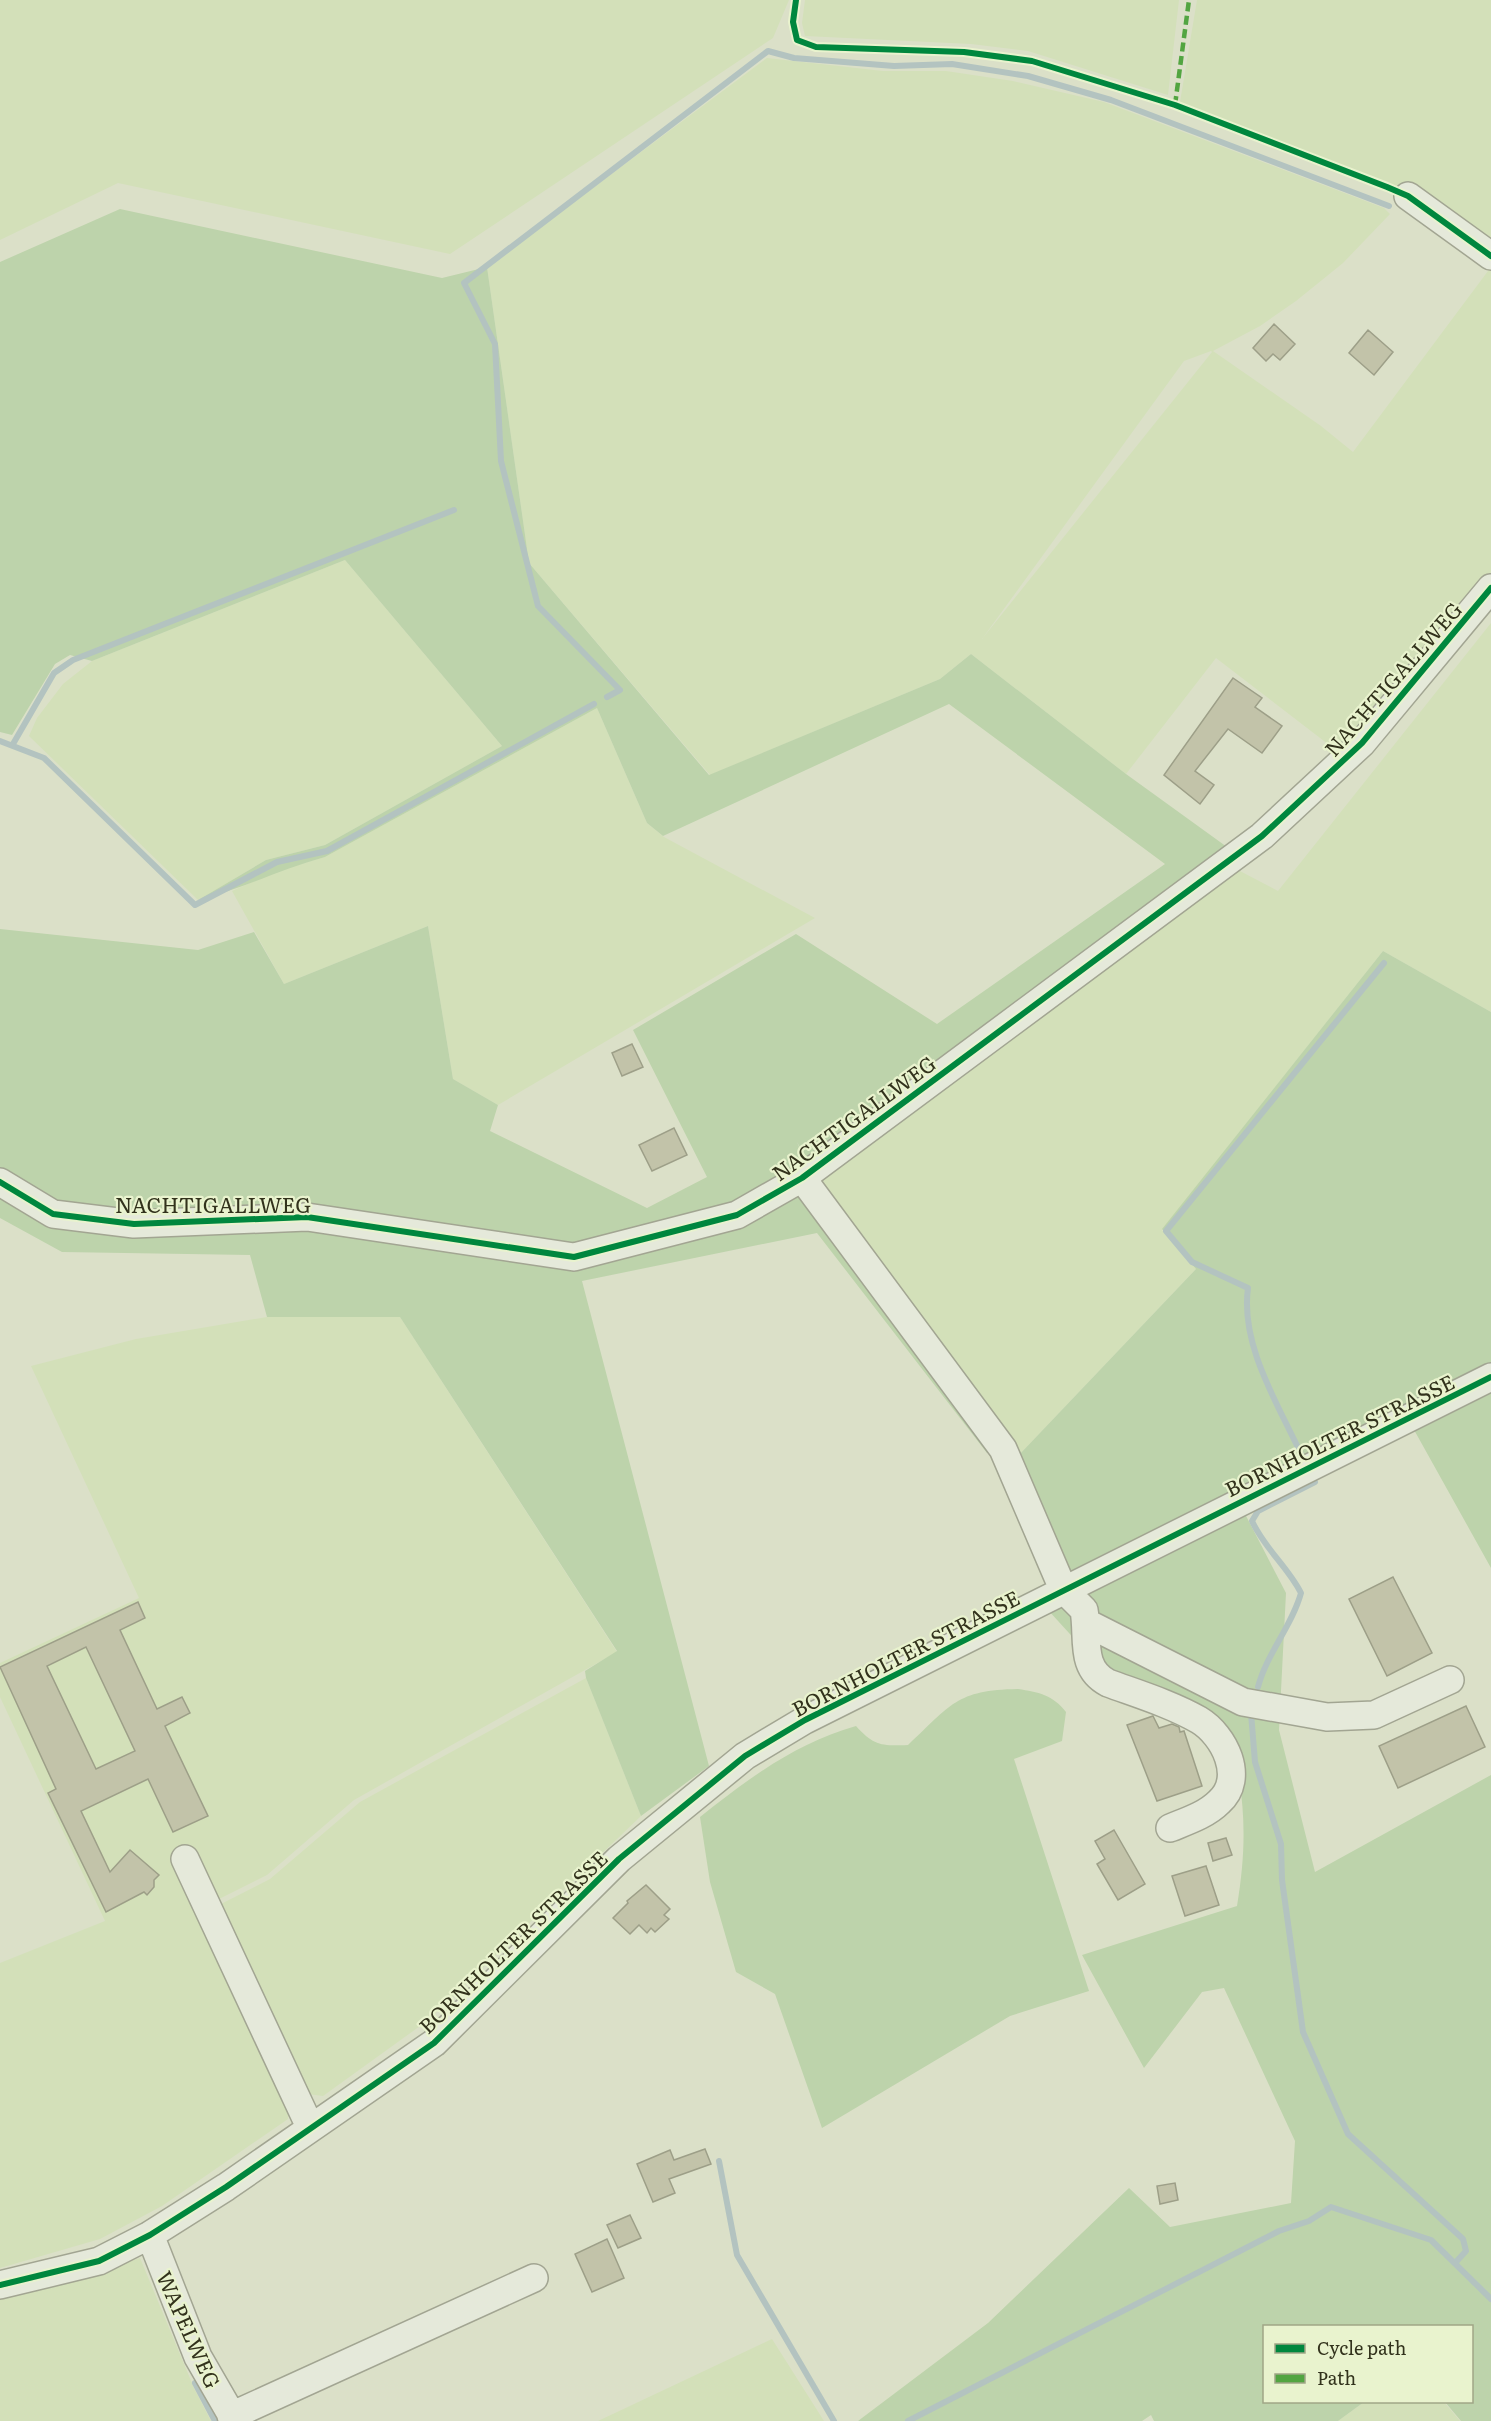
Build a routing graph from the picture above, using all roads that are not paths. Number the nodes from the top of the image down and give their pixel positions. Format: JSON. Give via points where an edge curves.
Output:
{"nodes":[{"id":1,"x":1408,"y":196,"type":"dead end"},
{"id":2,"x":1491,"y":256,"type":"edge"},
{"id":3,"x":1491,"y":588,"type":"edge"},
{"id":4,"x":802,"y":1178,"type":"junction"},
{"id":5,"x":0,"y":1182,"type":"edge"},
{"id":6,"x":1491,"y":1377,"type":"edge"},
{"id":7,"x":1064,"y":1589,"type":"junction"},
{"id":8,"x":1087,"y":1623,"type":"junction"},
{"id":9,"x":1450,"y":1680,"type":"dead end"},
{"id":10,"x":1170,"y":1828,"type":"dead end"},
{"id":11,"x":185,"y":1859,"type":"dead end"},
{"id":12,"x":310,"y":2127,"type":"junction"},
{"id":13,"x":150,"y":2235,"type":"junction"},
{"id":14,"x":534,"y":2278,"type":"dead end"},
{"id":15,"x":0,"y":2285,"type":"edge"},
{"id":16,"x":233,"y":2418,"type":"edge"}],
"edges":[{"from":1,"to":2,"type":"street"},
{"from":3,"to":4,"type":"street","name":"NACHTIGALLWEG","via":[[1362,743],[1262,837]]},
{"from":4,"to":5,"type":"street","name":"NACHTIGALLWEG","via":[[737,1215],[574,1257],[307,1217],[134,1224],[53,1215]]},
{"from":4,"to":7,"type":"street","via":[[1003,1449]]},
{"from":6,"to":7,"type":"street","name":"BORNHOLTER STRASSE"},
{"from":7,"to":8,"type":"street","via":[[1084,1610]]},
{"from":7,"to":12,"type":"street","name":"BORNHOLTER STRASSE","via":[[805,1720],[745,1756],[619,1859],[434,2043]]},
{"from":8,"to":9,"type":"street","via":[[1243,1702],[1327,1717],[1374,1715]]},
{"from":8,"to":10,"type":"street","via":[[1087,1656],[1098,1677],[1200,1720],[1215,1731],[1229,1756],[1230,1785],[1222,1800],[1207,1812]]},
{"from":11,"to":12,"type":"street"},
{"from":12,"to":13,"type":"street","name":"BORNHOLTER STRASSE"},
{"from":13,"to":15,"type":"street","name":"BORNHOLTER STRASSE","via":[[99,2261]]},
{"from":13,"to":16,"type":"street","name":"WAPELWEG","via":[[198,2357]]},
{"from":14,"to":16,"type":"street"}]}
